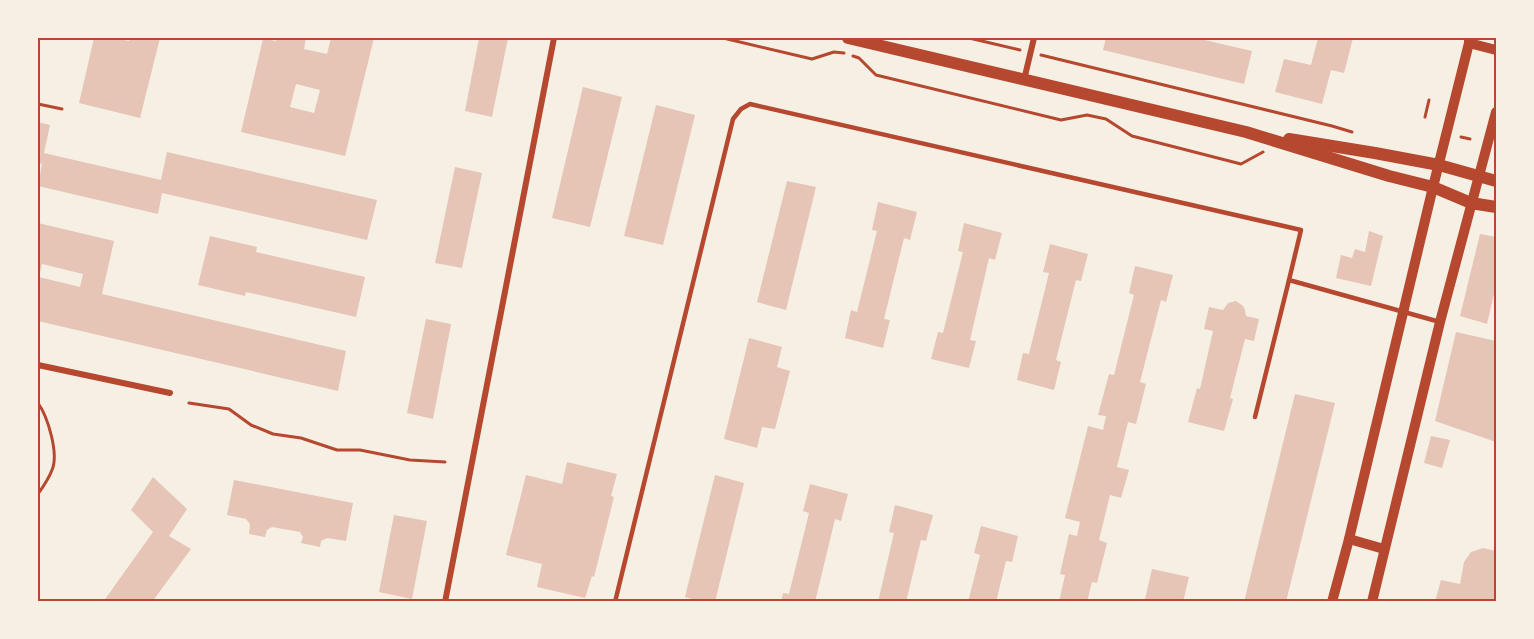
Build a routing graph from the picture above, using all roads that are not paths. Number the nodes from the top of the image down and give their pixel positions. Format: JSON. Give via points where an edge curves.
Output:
{"nodes":[{"id":1,"x":554,"y":38,"type":"edge"},
{"id":2,"x":848,"y":38,"type":"edge"},
{"id":3,"x":1034,"y":38,"type":"edge"},
{"id":4,"x":1469,"y":40,"type":"edge"},
{"id":5,"x":1497,"y":50,"type":"edge"},
{"id":6,"x":1024,"y":80,"type":"junction"},
{"id":7,"x":1497,"y":112,"type":"edge"},
{"id":8,"x":1246,"y":132,"type":"junction"},
{"id":9,"x":1439,"y":165,"type":"junction"},
{"id":10,"x":1479,"y":177,"type":"junction"},
{"id":11,"x":1497,"y":181,"type":"edge"},
{"id":12,"x":1434,"y":187,"type":"junction"},
{"id":13,"x":1472,"y":203,"type":"junction"},
{"id":14,"x":1497,"y":207,"type":"edge"},
{"id":15,"x":1289,"y":280,"type":"junction"},
{"id":16,"x":1404,"y":312,"type":"junction"},
{"id":17,"x":1440,"y":322,"type":"junction"},
{"id":18,"x":38,"y":365,"type":"edge"},
{"id":19,"x":170,"y":393,"type":"dead end"},
{"id":20,"x":1255,"y":417,"type":"dead end"},
{"id":21,"x":1349,"y":539,"type":"junction"},
{"id":22,"x":1384,"y":549,"type":"junction"},
{"id":23,"x":444,"y":602,"type":"edge"},
{"id":24,"x":615,"y":602,"type":"edge"},
{"id":25,"x":1332,"y":602,"type":"edge"},
{"id":26,"x":1372,"y":602,"type":"edge"}],
"edges":[{"from":1,"to":23,"type":"street"},
{"from":2,"to":6,"type":"main road"},
{"from":3,"to":6,"type":"street"},
{"from":4,"to":5,"type":"street"},
{"from":4,"to":9,"type":"street"},
{"from":6,"to":8,"type":"main road"},
{"from":7,"to":10,"type":"street"},
{"from":8,"to":9,"type":"main road"},
{"from":8,"to":12,"type":"main road"},
{"from":9,"to":10,"type":"main road"},
{"from":9,"to":12,"type":"street"},
{"from":10,"to":11,"type":"main road"},
{"from":10,"to":13,"type":"street"},
{"from":12,"to":13,"type":"main road"},
{"from":12,"to":16,"type":"street"},
{"from":13,"to":14,"type":"main road"},
{"from":13,"to":17,"type":"street"},
{"from":15,"to":16,"type":"lane"},
{"from":15,"to":20,"type":"lane"},
{"from":15,"to":24,"type":"lane","via":[[1301,230],[750,104],[741,108],[733,119]]},
{"from":16,"to":17,"type":"lane"},
{"from":16,"to":21,"type":"street"},
{"from":17,"to":22,"type":"street"},
{"from":18,"to":19,"type":"street"},
{"from":21,"to":22,"type":"street"},
{"from":21,"to":25,"type":"street"},
{"from":22,"to":26,"type":"street"}]}
